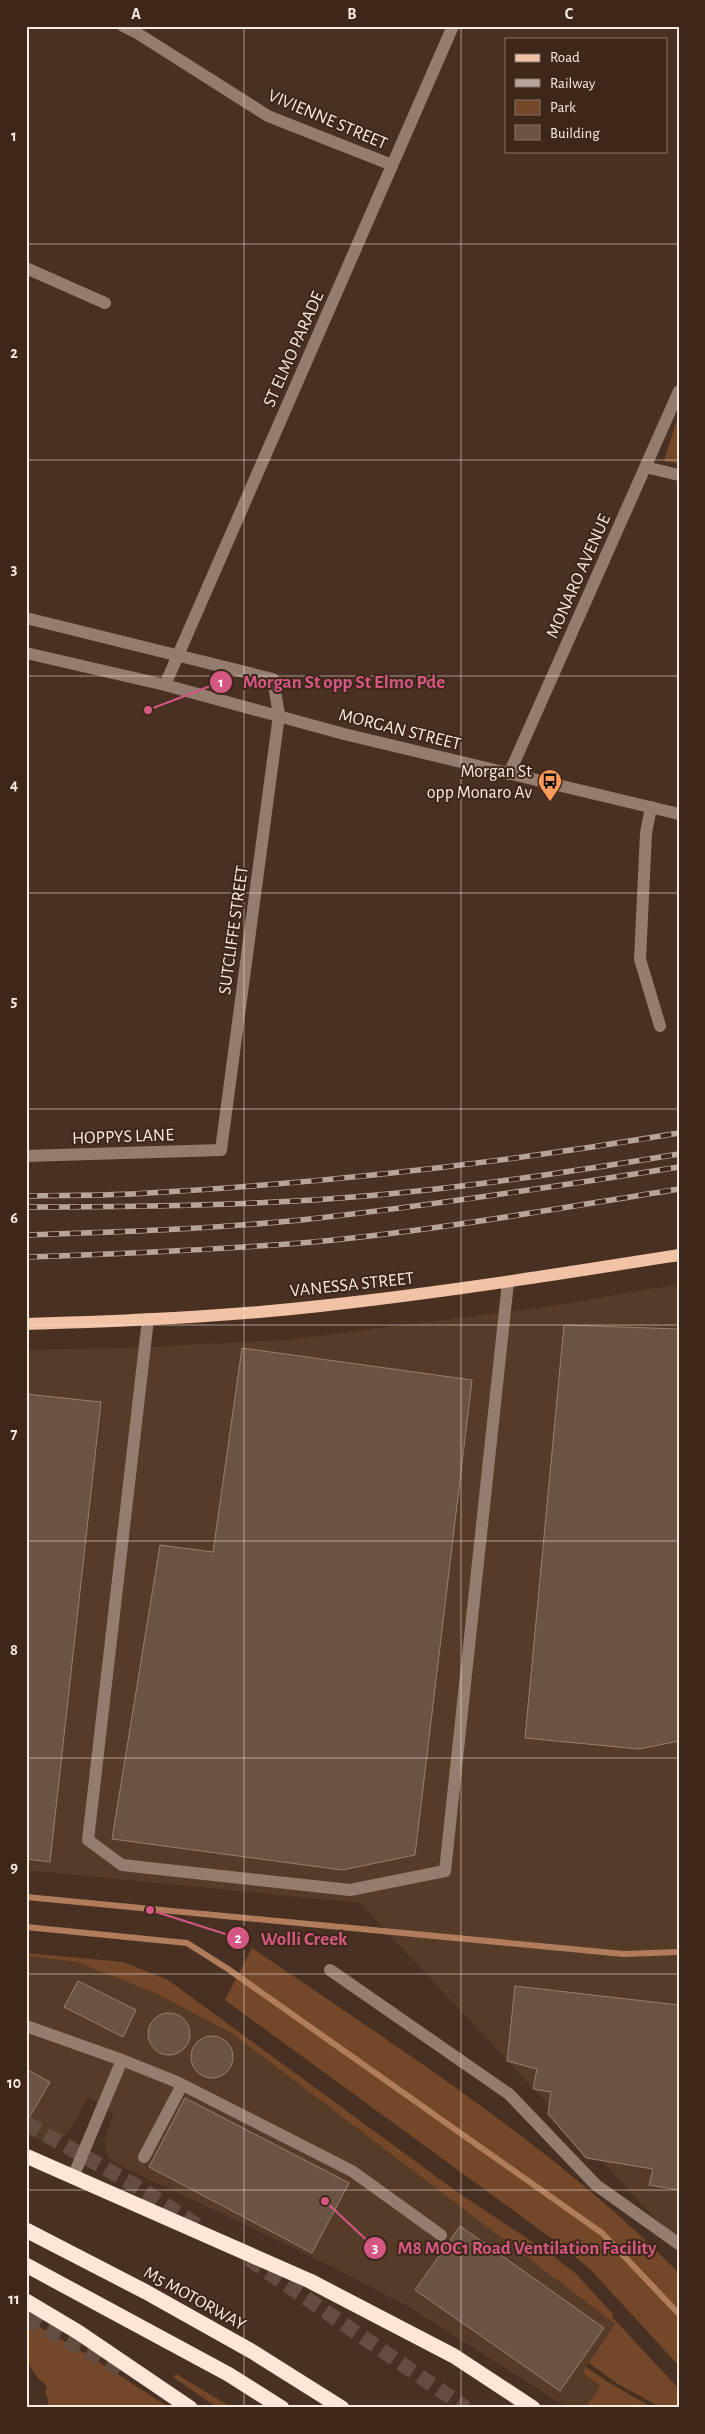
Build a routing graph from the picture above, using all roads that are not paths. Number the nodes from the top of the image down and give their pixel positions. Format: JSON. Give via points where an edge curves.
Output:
{"nodes":[{"id":1,"x":123,"y":26,"type":"edge"},
{"id":2,"x":453,"y":26,"type":"edge"},
{"id":3,"x":392,"y":165,"type":"junction"},
{"id":4,"x":26,"y":268,"type":"edge"},
{"id":5,"x":105,"y":303,"type":"dead end"},
{"id":6,"x":679,"y":391,"type":"edge"},
{"id":7,"x":645,"y":468,"type":"junction"},
{"id":8,"x":679,"y":475,"type":"edge"},
{"id":9,"x":26,"y":618,"type":"edge"},
{"id":10,"x":26,"y":653,"type":"edge"},
{"id":11,"x":178,"y":655,"type":"junction"},
{"id":12,"x":165,"y":685,"type":"junction"},
{"id":13,"x":279,"y":715,"type":"junction"},
{"id":14,"x":509,"y":774,"type":"junction"},
{"id":15,"x":651,"y":807,"type":"junction"},
{"id":16,"x":679,"y":814,"type":"edge"},
{"id":17,"x":660,"y":1026,"type":"dead end"},
{"id":18,"x":221,"y":1150,"type":"joint"},
{"id":19,"x":26,"y":1156,"type":"edge"},
{"id":20,"x":679,"y":1255,"type":"edge"},
{"id":21,"x":508,"y":1282,"type":"junction"},
{"id":22,"x":148,"y":1319,"type":"junction"},
{"id":23,"x":26,"y":1324,"type":"edge"},
{"id":24,"x":330,"y":1970,"type":"dead end"},
{"id":25,"x":26,"y":2026,"type":"edge"},
{"id":26,"x":122,"y":2060,"type":"junction"},
{"id":27,"x":182,"y":2085,"type":"junction"},
{"id":28,"x":26,"y":2156,"type":"edge"},
{"id":29,"x":144,"y":2157,"type":"dead end"},
{"id":30,"x":73,"y":2177,"type":"junction"},
{"id":31,"x":26,"y":2230,"type":"edge"},
{"id":32,"x":441,"y":2235,"type":"dead end"},
{"id":33,"x":679,"y":2244,"type":"edge"},
{"id":34,"x":26,"y":2265,"type":"edge"},
{"id":35,"x":26,"y":2301,"type":"edge"},
{"id":36,"x":190,"y":2408,"type":"edge"},
{"id":37,"x":282,"y":2408,"type":"edge"},
{"id":38,"x":342,"y":2408,"type":"edge"},
{"id":39,"x":533,"y":2408,"type":"edge"}],
"edges":[{"from":1,"to":3,"type":"street","name":"VIVIENNE STREET","via":[[268,116]]},
{"from":2,"to":3,"type":"street","name":"ST ELMO PARADE"},
{"from":3,"to":11,"type":"street","name":"ST ELMO PARADE"},
{"from":4,"to":5,"type":"street"},
{"from":6,"to":7,"type":"street","name":"MONARO AVENUE"},
{"from":7,"to":8,"type":"street"},
{"from":7,"to":14,"type":"street","name":"MONARO AVENUE"},
{"from":9,"to":11,"type":"street"},
{"from":10,"to":12,"type":"street","name":"MORGAN STREET"},
{"from":11,"to":12,"type":"street","name":"ST ELMO PARADE"},
{"from":11,"to":13,"type":"street","name":"SUTCLIFFE STREET","via":[[273,679]]},
{"from":12,"to":13,"type":"street","name":"MORGAN STREET"},
{"from":13,"to":14,"type":"street","name":"MORGAN STREET"},
{"from":13,"to":18,"type":"street","name":"SUTCLIFFE STREET"},
{"from":14,"to":15,"type":"street","name":"MORGAN STREET"},
{"from":15,"to":16,"type":"street","name":"MORGAN STREET"},
{"from":15,"to":17,"type":"street","via":[[646,833],[640,959]]},
{"from":18,"to":19,"type":"street","name":"HOPPYS LANE"},
{"from":20,"to":21,"type":"main road","name":"VANESSA STREET"},
{"from":21,"to":22,"type":"main road","name":"VANESSA STREET","via":[[319,1306]]},
{"from":21,"to":22,"type":"street","via":[[445,1871],[350,1890],[122,1865],[88,1840]]},
{"from":22,"to":23,"type":"main road","name":"VANESSA STREET"},
{"from":24,"to":33,"type":"street","via":[[509,2094],[596,2186]]},
{"from":25,"to":26,"type":"street"},
{"from":26,"to":27,"type":"street"},
{"from":26,"to":30,"type":"street"},
{"from":27,"to":29,"type":"street"},
{"from":27,"to":32,"type":"street","via":[[352,2171]]},
{"from":28,"to":30,"type":"highway"},
{"from":30,"to":39,"type":"highway","via":[[310,2281],[454,2356]]},
{"from":31,"to":38,"type":"highway","name":"M5 MOTORWAY","via":[[253,2352]]},
{"from":34,"to":37,"type":"highway","via":[[228,2374]]},
{"from":35,"to":36,"type":"highway"}]}
